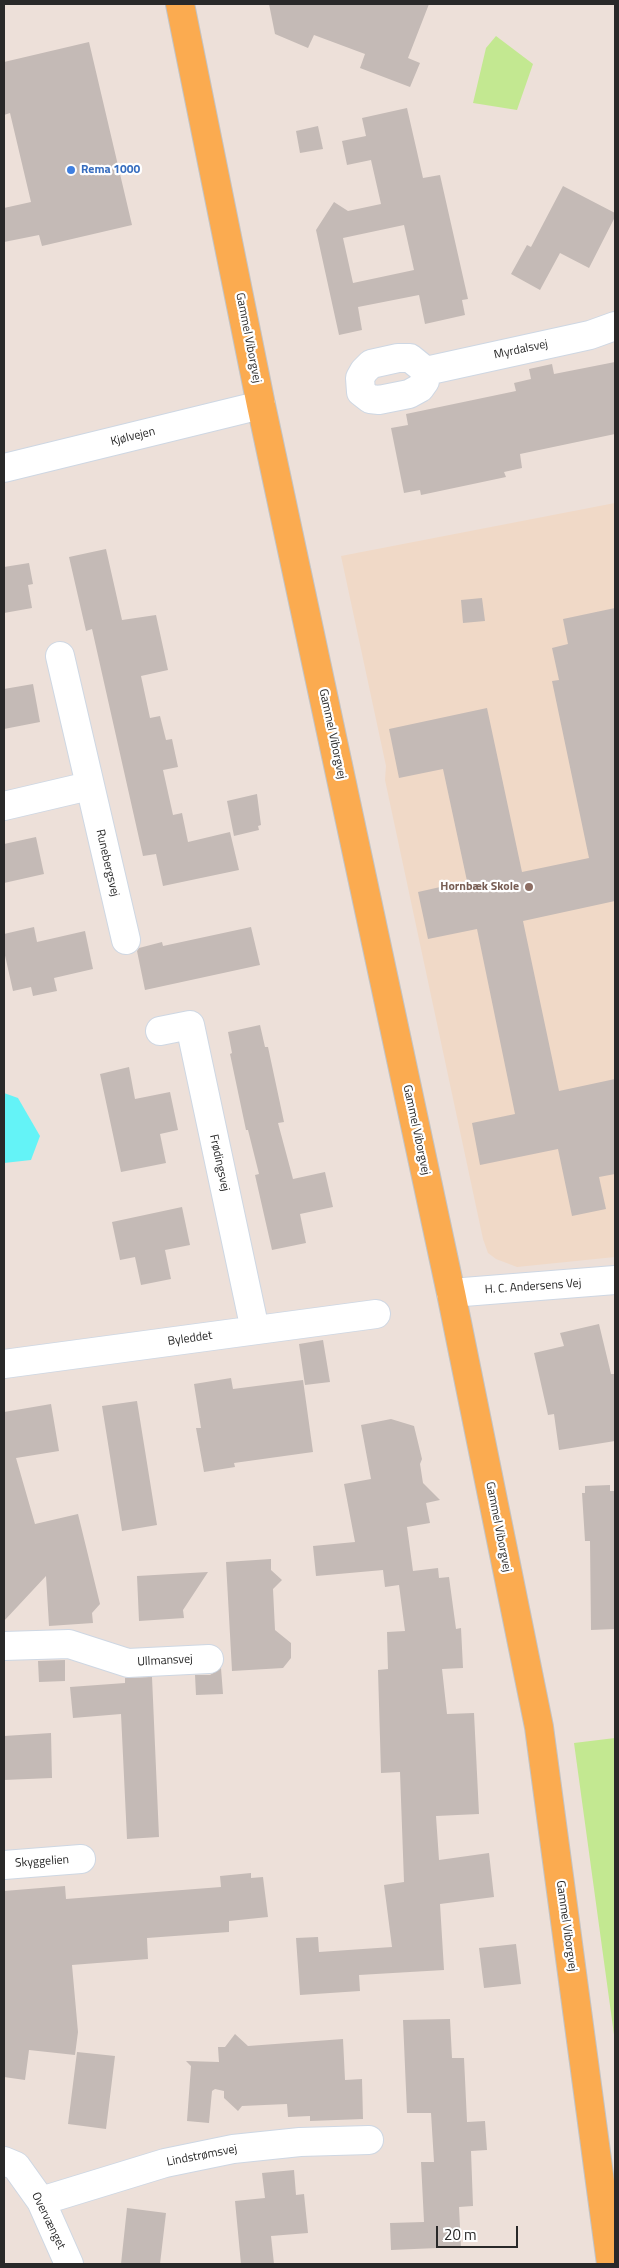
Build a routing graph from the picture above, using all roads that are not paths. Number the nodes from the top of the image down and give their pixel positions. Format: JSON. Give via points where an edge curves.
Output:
{"nodes":[{"id":1,"x":180,"y":4,"type":"edge"},
{"id":2,"x":615,"y":326,"type":"edge"},
{"id":3,"x":426,"y":371,"type":"dead end"},
{"id":4,"x":261,"y":405,"type":"junction"},
{"id":5,"x":4,"y":468,"type":"edge"},
{"id":6,"x":60,"y":656,"type":"dead end"},
{"id":7,"x":89,"y":786,"type":"junction"},
{"id":8,"x":4,"y":806,"type":"edge"},
{"id":9,"x":126,"y":940,"type":"dead end"},
{"id":10,"x":160,"y":1031,"type":"dead end"},
{"id":11,"x":615,"y":1280,"type":"edge"},
{"id":12,"x":451,"y":1293,"type":"junction"},
{"id":13,"x":376,"y":1314,"type":"dead end"},
{"id":14,"x":255,"y":1330,"type":"junction"},
{"id":15,"x":4,"y":1364,"type":"edge"},
{"id":16,"x":4,"y":1646,"type":"edge"},
{"id":17,"x":210,"y":1659,"type":"dead end"},
{"id":18,"x":81,"y":1859,"type":"dead end"},
{"id":19,"x":4,"y":1865,"type":"edge"},
{"id":20,"x":368,"y":2140,"type":"dead end"},
{"id":21,"x":4,"y":2161,"type":"edge"},
{"id":22,"x":40,"y":2201,"type":"junction"},
{"id":23,"x":69,"y":2264,"type":"edge"},
{"id":24,"x":611,"y":2264,"type":"edge"}],
"edges":[{"from":1,"to":4,"type":"main road","name":"Gammel Viborgvej"},
{"from":2,"to":3,"type":"street","name":"Myrdalsvej","via":[[590,335]]},
{"from":4,"to":5,"type":"street","name":"Kjølvejen"},
{"from":4,"to":12,"type":"main road","name":"Gammel Viborgvej"},
{"from":6,"to":7,"type":"street","name":"Runebergsvej"},
{"from":7,"to":8,"type":"street"},
{"from":7,"to":9,"type":"street","name":"Runebergsvej"},
{"from":10,"to":14,"type":"street","name":"Frødingsvej","via":[[190,1025]]},
{"from":11,"to":12,"type":"street","name":"H. C. Andersens Vej"},
{"from":12,"to":24,"type":"main road","name":"Gammel Viborgvej","via":[[539,1727]]},
{"from":13,"to":14,"type":"street","name":"Byleddet"},
{"from":14,"to":15,"type":"street","name":"Byleddet"},
{"from":16,"to":17,"type":"street","name":"Ullmansvej","via":[[69,1644],[128,1663]]},
{"from":18,"to":19,"type":"street","name":"Skyggelien"},
{"from":20,"to":22,"type":"street","name":"Lindstrømsvej","via":[[300,2142],[233,2149],[165,2163]]},
{"from":21,"to":22,"type":"street","name":"Overvænget","via":[[16,2166]]},
{"from":22,"to":23,"type":"street","name":"Overvænget"}]}
